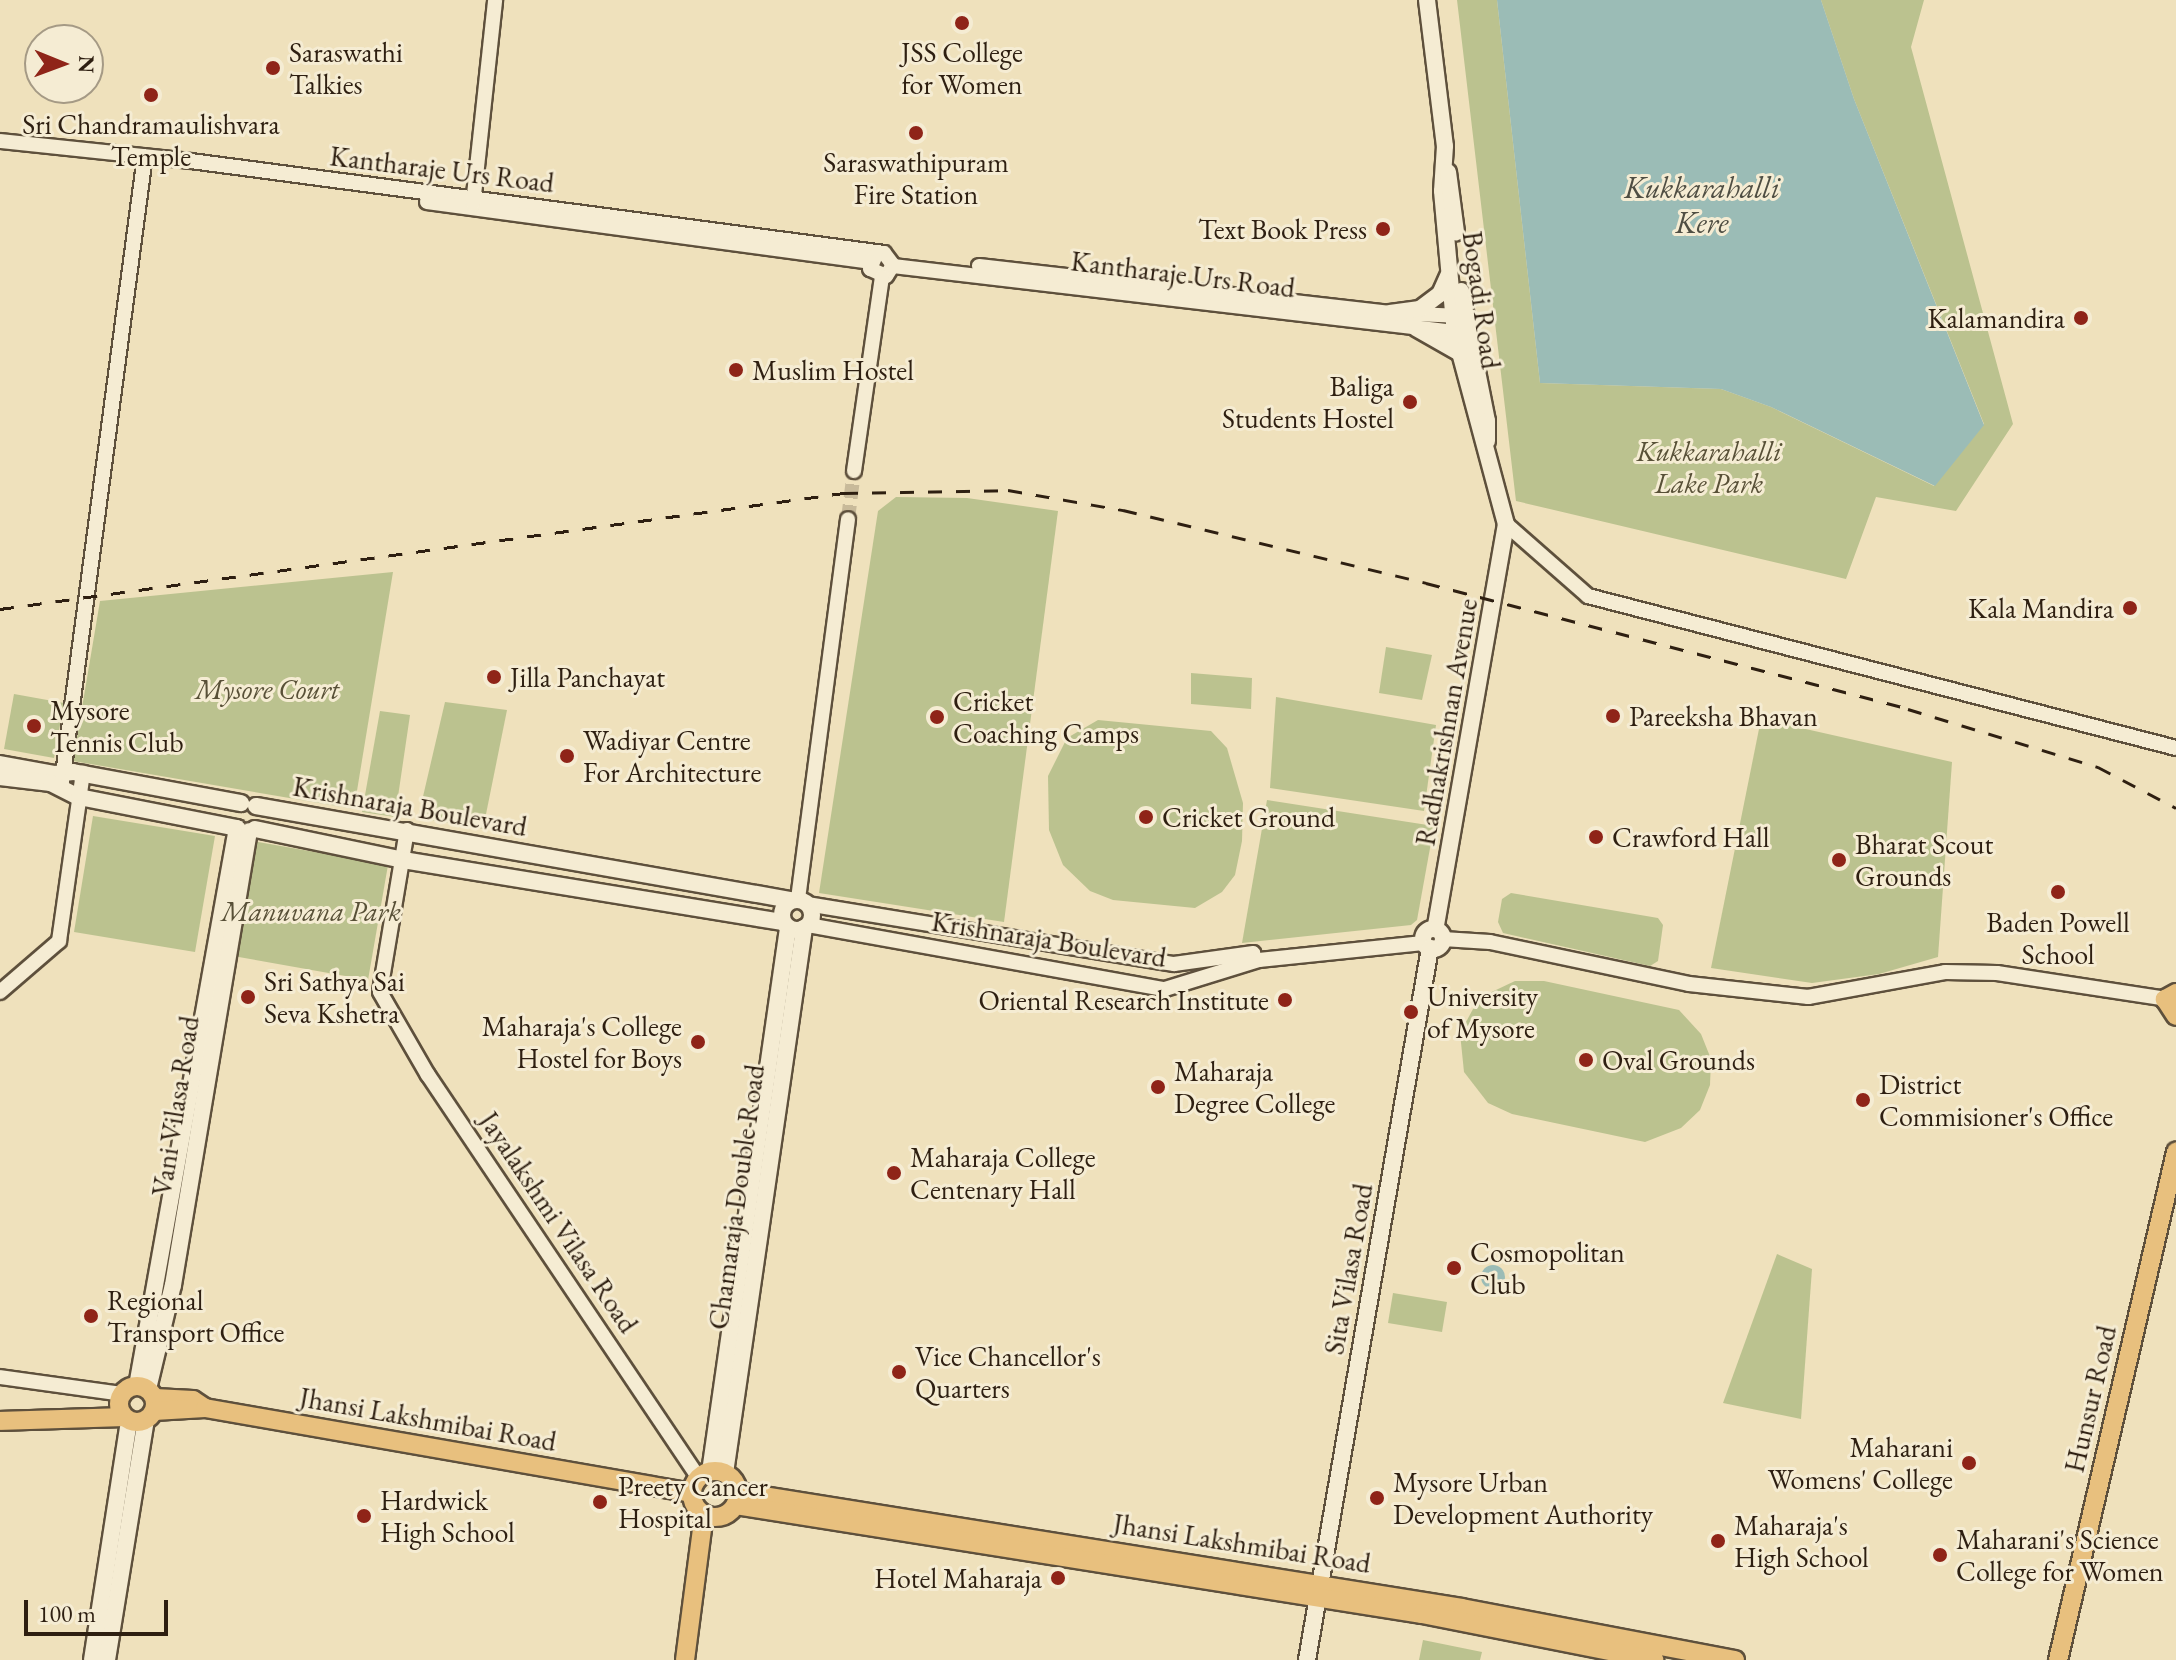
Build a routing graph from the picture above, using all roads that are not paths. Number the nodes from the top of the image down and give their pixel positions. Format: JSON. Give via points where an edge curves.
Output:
{"nodes":[{"id":1,"x":495,"y":0,"type":"edge"},
{"id":2,"x":1427,"y":0,"type":"edge"},
{"id":3,"x":0,"y":141,"type":"edge"},
{"id":4,"x":0,"y":149,"type":"edge"},
{"id":5,"x":144,"y":160,"type":"junction"},
{"id":6,"x":1446,"y":162,"type":"junction"},
{"id":7,"x":474,"y":202,"type":"junction"},
{"id":8,"x":882,"y":260,"type":"junction"},
{"id":9,"x":1449,"y":273,"type":"junction"},
{"id":10,"x":1252,"y":302,"type":"junction"},
{"id":11,"x":1390,"y":313,"type":"junction"},
{"id":12,"x":1460,"y":325,"type":"junction"},
{"id":13,"x":1416,"y":328,"type":"junction"},
{"id":14,"x":1460,"y":353,"type":"junction"},
{"id":15,"x":1486,"y":443,"type":"junction"},
{"id":16,"x":854,"y":471,"type":"tunnel mouth"},
{"id":17,"x":848,"y":519,"type":"tunnel mouth"},
{"id":18,"x":1506,"y":524,"type":"junction"},
{"id":19,"x":2176,"y":748,"type":"edge"},
{"id":20,"x":0,"y":764,"type":"edge"},
{"id":21,"x":83,"y":773,"type":"junction"},
{"id":22,"x":0,"y":777,"type":"edge"},
{"id":23,"x":62,"y":781,"type":"junction"},
{"id":24,"x":79,"y":797,"type":"junction"},
{"id":25,"x":248,"y":804,"type":"junction"},
{"id":26,"x":247,"y":829,"type":"junction"},
{"id":27,"x":407,"y":830,"type":"junction"},
{"id":28,"x":403,"y":860,"type":"junction"},
{"id":29,"x":799,"y":901,"type":"junction"},
{"id":30,"x":796,"y":926,"type":"junction"},
{"id":31,"x":1431,"y":938,"type":"junction"},
{"id":32,"x":0,"y":992,"type":"edge"},
{"id":33,"x":2172,"y":997,"type":"edge"},
{"id":34,"x":2176,"y":1016,"type":"edge"},
{"id":35,"x":2176,"y":1152,"type":"edge"},
{"id":36,"x":2176,"y":1191,"type":"edge"},
{"id":37,"x":0,"y":1377,"type":"edge"},
{"id":38,"x":139,"y":1404,"type":"junction"},
{"id":39,"x":0,"y":1421,"type":"edge"},
{"id":40,"x":707,"y":1479,"type":"junction"},
{"id":41,"x":737,"y":1498,"type":"junction"},
{"id":42,"x":709,"y":1516,"type":"junction"},
{"id":43,"x":1318,"y":1591,"type":"junction"},
{"id":44,"x":92,"y":1660,"type":"edge"},
{"id":45,"x":107,"y":1660,"type":"edge"},
{"id":46,"x":685,"y":1660,"type":"edge"},
{"id":47,"x":693,"y":1660,"type":"edge"},
{"id":48,"x":1307,"y":1660,"type":"edge"},
{"id":49,"x":1655,"y":1660,"type":"edge"},
{"id":50,"x":1735,"y":1660,"type":"edge"},
{"id":51,"x":2058,"y":1660,"type":"edge"},
{"id":52,"x":2067,"y":1660,"type":"edge"}],
"edges":[{"from":1,"to":7,"type":"street"},
{"from":2,"to":6,"type":"main road","name":"Bogadi Road"},
{"from":3,"to":5,"type":"street","name":"Kantharaje Urs Road"},
{"from":4,"to":5,"type":"street","name":"Kantharaje Urs Road"},
{"from":5,"to":7,"type":"street","name":"Kantharaje Urs Road"},
{"from":5,"to":23,"type":"street"},
{"from":6,"to":9,"type":"main road","name":"Bogadi Road","via":[[1442,191]]},
{"from":6,"to":12,"type":"main road","name":"Bogadi Road","via":[[1453,191]]},
{"from":7,"to":8,"type":"street","name":"Kantharaje Urs Road"},
{"from":8,"to":10,"type":"street","name":"Kantharaje Urs Road"},
{"from":8,"to":16,"type":"street","via":[[872,272],[882,277]]},
{"from":9,"to":11,"type":"main road","via":[[1431,302]]},
{"from":9,"to":12,"type":"main road","name":"Bogadi Road"},
{"from":10,"to":11,"type":"street","name":"Kantharaje Urs Road"},
{"from":10,"to":13,"type":"street","name":"Kantharaje Urs Road"},
{"from":11,"to":12,"type":"street","name":"Kantharaje Urs Road"},
{"from":12,"to":13,"type":"street","name":"Kantharaje Urs Road"},
{"from":12,"to":14,"type":"main road","name":"Bogadi Road"},
{"from":12,"to":15,"type":"main road","name":"Bogadi Road","via":[[1487,421]]},
{"from":13,"to":14,"type":"main road"},
{"from":14,"to":15,"type":"main road","name":"Bogadi Road","via":[[1475,422]]},
{"from":15,"to":18,"type":"main road","name":"Bogadi Road"},
{"from":17,"to":29,"type":"street"},
{"from":18,"to":19,"type":"street","via":[[1588,596]]},
{"from":18,"to":31,"type":"main road","name":"Radhakrishnan Avenue"},
{"from":20,"to":23,"type":"main road","name":"Krishnaraja Boulevard"},
{"from":21,"to":23,"type":"main road","name":"Krishnaraja Boulevard"},
{"from":21,"to":24,"type":"street"},
{"from":21,"to":25,"type":"main road","name":"Krishnaraja Boulevard"},
{"from":22,"to":23,"type":"main road","name":"Krishnaraja Boulevard"},
{"from":23,"to":24,"type":"main road","name":"Krishnaraja Boulevard"},
{"from":24,"to":26,"type":"main road","name":"Krishnaraja Boulevard"},
{"from":24,"to":32,"type":"street","via":[[59,941]]},
{"from":25,"to":26,"type":"main road","via":[[261,819]]},
{"from":25,"to":26,"type":"main road","via":[[232,815]]},
{"from":25,"to":27,"type":"main road","name":"Krishnaraja Boulevard"},
{"from":26,"to":28,"type":"main road","name":"Krishnaraja Boulevard"},
{"from":26,"to":38,"type":"main road","name":"Vani Vilasa Road"},
{"from":27,"to":28,"type":"street"},
{"from":27,"to":29,"type":"main road","name":"Krishnaraja Boulevard"},
{"from":28,"to":30,"type":"main road","name":"Krishnaraja Boulevard"},
{"from":28,"to":40,"type":"street","name":"Jayalakshmi Vilasa Road","via":[[380,992],[428,1075]]},
{"from":29,"to":30,"type":"main road","via":[[812,917]]},
{"from":29,"to":30,"type":"main road","via":[[783,907]]},
{"from":29,"to":31,"type":"street","name":"Krishnaraja Boulevard","via":[[1174,964]]},
{"from":30,"to":31,"type":"street","name":"Krishnaraja Boulevard","via":[[1165,989],[1259,960]]},
{"from":30,"to":40,"type":"main road","name":"Chamaraja Double Road"},
{"from":31,"to":33,"type":"street","via":[[1486,942],[1689,984],[1808,997],[1945,972],[1997,973]]},
{"from":31,"to":43,"type":"main road","name":"Sita Vilasa Road"},
{"from":33,"to":34,"type":"main road"},
{"from":35,"to":51,"type":"main road","name":"Hunsur Road"},
{"from":36,"to":52,"type":"main road"},
{"from":37,"to":38,"type":"street"},
{"from":38,"to":39,"type":"main road"},
{"from":38,"to":40,"type":"main road","name":"Jhansi Lakshmibai Road","via":[[193,1400],[205,1408]]},
{"from":38,"to":44,"type":"main road","name":"Vani Vilasa Road"},
{"from":38,"to":45,"type":"main road","name":"Vani Vilasa Road"},
{"from":40,"to":41,"type":"main road"},
{"from":40,"to":42,"type":"main road"},
{"from":41,"to":42,"type":"main road"},
{"from":41,"to":43,"type":"main road","name":"Jhansi Lakshmibai Road"},
{"from":42,"to":46,"type":"main road"},
{"from":42,"to":47,"type":"main road"},
{"from":43,"to":48,"type":"main road","name":"Sita Vilasa Road"},
{"from":43,"to":49,"type":"main road","name":"Jhansi Lakshmibai Road"},
{"from":43,"to":50,"type":"main road","name":"Jhansi Lakshmibai Road"}]}
